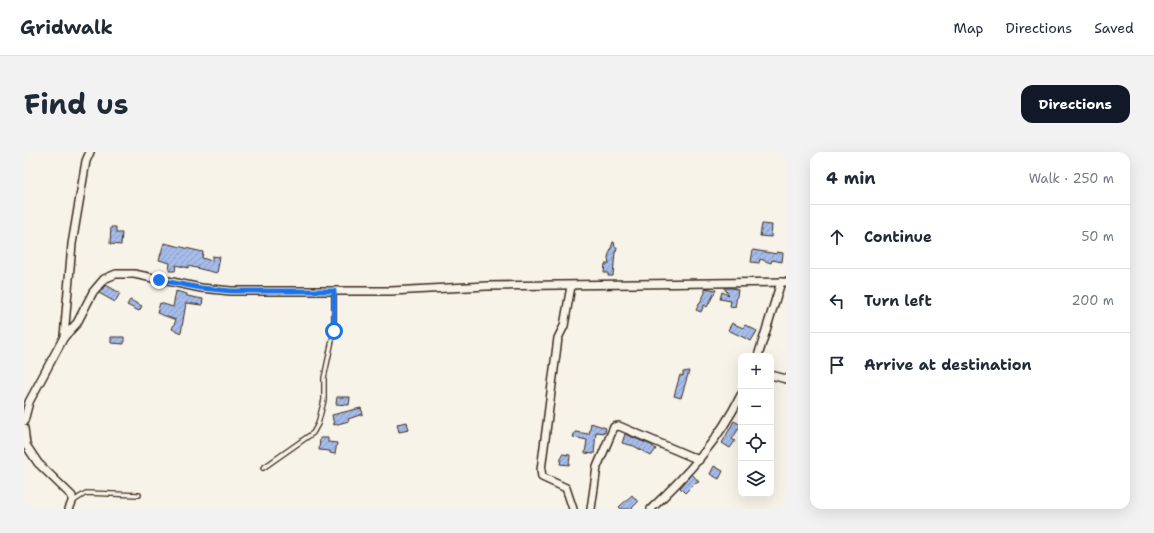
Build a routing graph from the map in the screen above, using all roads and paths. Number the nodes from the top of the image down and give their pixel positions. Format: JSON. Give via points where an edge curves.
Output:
{"nodes":[{"id":1,"x":90,"y":152,"type":"edge"},
{"id":2,"x":784,"y":282,"type":"edge"},
{"id":3,"x":571,"y":286,"type":"junction"},
{"id":4,"x":334,"y":291,"type":"junction"},
{"id":5,"x":64,"y":337,"type":"junction"},
{"id":6,"x":759,"y":353,"type":"edge"},
{"id":7,"x":774,"y":376,"type":"edge"},
{"id":8,"x":786,"y":379,"type":"edge"},
{"id":9,"x":738,"y":401,"type":"edge"},
{"id":10,"x":24,"y":421,"type":"edge"},
{"id":11,"x":24,"y":428,"type":"edge"},
{"id":12,"x":699,"y":460,"type":"junction"},
{"id":13,"x":263,"y":468,"type":"dead end"},
{"id":14,"x":139,"y":495,"type":"dead end"},
{"id":15,"x":70,"y":506,"type":"edge"},
{"id":16,"x":573,"y":509,"type":"edge"},
{"id":17,"x":591,"y":509,"type":"edge"},
{"id":18,"x":651,"y":509,"type":"edge"}],
"edges":[{"from":1,"to":5,"type":"street","via":[[86,162],[72,244]]},
{"from":2,"to":3,"type":"street"},
{"from":2,"to":6,"type":"street"},
{"from":3,"to":4,"type":"street"},
{"from":3,"to":16,"type":"street","via":[[564,326],[558,338],[541,470],[542,477],[566,488]]},
{"from":4,"to":5,"type":"street","via":[[231,291],[201,288],[134,274],[116,274],[104,279],[93,292],[77,322]]},
{"from":4,"to":13,"type":"lane","via":[[334,331],[318,424],[313,433]]},
{"from":5,"to":10,"type":"street","via":[[29,402]]},
{"from":7,"to":8,"type":"street"},
{"from":9,"to":12,"type":"street","via":[[730,418]]},
{"from":11,"to":15,"type":"street","via":[[26,445],[38,463],[72,496]]},
{"from":12,"to":17,"type":"street","via":[[614,426],[596,467]]},
{"from":12,"to":18,"type":"street"},
{"from":14,"to":15,"type":"lane","via":[[86,494]]}]}
